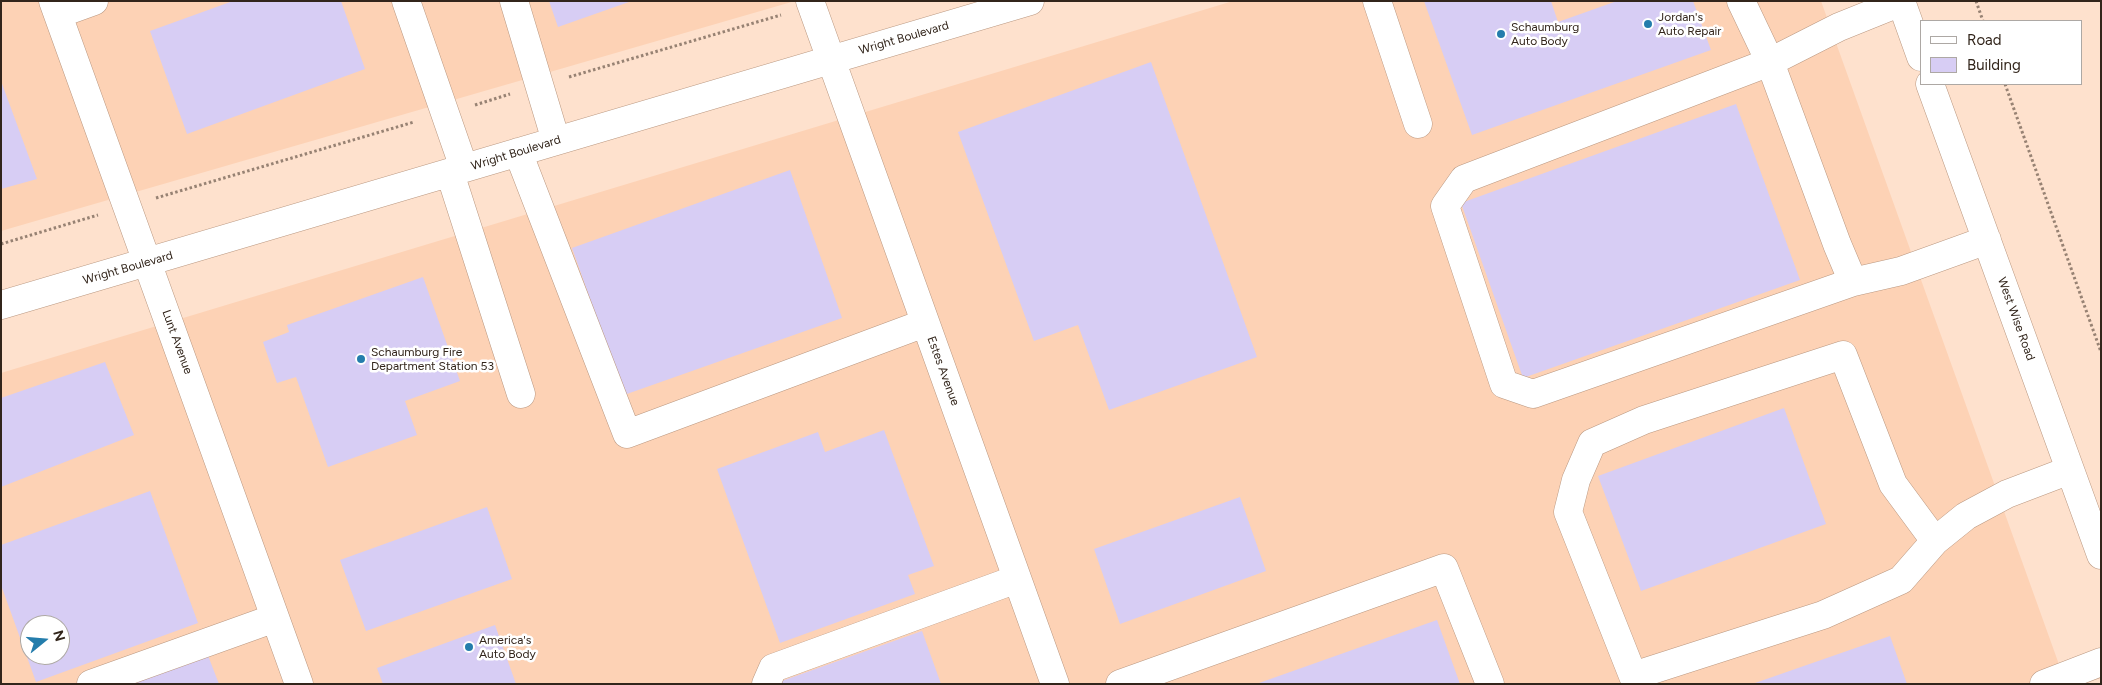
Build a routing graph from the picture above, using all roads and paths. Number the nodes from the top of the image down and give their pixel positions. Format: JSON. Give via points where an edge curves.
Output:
{"nodes":[{"id":1,"x":94,"y":1,"type":"edge"},
{"id":2,"x":406,"y":1,"type":"edge"},
{"id":3,"x":514,"y":1,"type":"edge"},
{"id":4,"x":810,"y":1,"type":"edge"},
{"id":5,"x":1030,"y":1,"type":"edge"},
{"id":6,"x":1378,"y":1,"type":"edge"},
{"id":7,"x":1741,"y":1,"type":"edge"},
{"id":8,"x":1901,"y":1,"type":"edge"},
{"id":9,"x":1976,"y":1,"type":"edge"},
{"id":10,"x":56,"y":8,"type":"edge"},
{"id":11,"x":1983,"y":20,"type":"edge"},
{"id":12,"x":1920,"y":54,"type":"edge"},
{"id":13,"x":830,"y":59,"type":"junction"},
{"id":14,"x":1770,"y":62,"type":"junction"},
{"id":15,"x":1930,"y":85,"type":"edge"},
{"id":16,"x":2006,"y":85,"type":"edge"},
{"id":17,"x":1418,"y":124,"type":"dead end"},
{"id":18,"x":556,"y":141,"type":"junction"},
{"id":19,"x":518,"y":152,"type":"junction"},
{"id":20,"x":457,"y":171,"type":"junction"},
{"id":21,"x":1987,"y":240,"type":"junction"},
{"id":22,"x":148,"y":263,"type":"junction"},
{"id":23,"x":1854,"y":282,"type":"junction"},
{"id":24,"x":1,"y":305,"type":"edge"},
{"id":25,"x":925,"y":323,"type":"junction"},
{"id":26,"x":2101,"y":352,"type":"edge"},
{"id":27,"x":521,"y":394,"type":"dead end"},
{"id":28,"x":2070,"y":470,"type":"junction"},
{"id":29,"x":1935,"y":541,"type":"junction"},
{"id":30,"x":2101,"y":555,"type":"edge"},
{"id":31,"x":1017,"y":580,"type":"junction"},
{"id":32,"x":275,"y":618,"type":"junction"},
{"id":33,"x":2101,"y":662,"type":"edge"},
{"id":34,"x":91,"y":684,"type":"edge"},
{"id":35,"x":299,"y":684,"type":"edge"},
{"id":36,"x":766,"y":684,"type":"edge"},
{"id":37,"x":1054,"y":684,"type":"edge"},
{"id":38,"x":1120,"y":684,"type":"edge"},
{"id":39,"x":1490,"y":684,"type":"edge"},
{"id":40,"x":2044,"y":684,"type":"edge"}],
"edges":[{"from":1,"to":10,"type":"street"},
{"from":2,"to":20,"type":"street"},
{"from":3,"to":18,"type":"street"},
{"from":4,"to":13,"type":"street","name":"Estes Avenue"},
{"from":5,"to":13,"type":"street","name":"Wright Boulevard"},
{"from":6,"to":17,"type":"street"},
{"from":7,"to":14,"type":"street"},
{"from":8,"to":12,"type":"street"},
{"from":8,"to":14,"type":"street"},
{"from":9,"to":11,"type":"path"},
{"from":10,"to":22,"type":"street","name":"Lunt Avenue"},
{"from":13,"to":18,"type":"street","name":"Wright Boulevard"},
{"from":13,"to":25,"type":"street","name":"Estes Avenue"},
{"from":14,"to":23,"type":"street"},
{"from":14,"to":23,"type":"street","via":[[1464,179],[1445,206],[1504,384],[1534,394]]},
{"from":15,"to":21,"type":"street","name":"West Wise Road"},
{"from":16,"to":26,"type":"path"},
{"from":18,"to":19,"type":"street","name":"Wright Boulevard"},
{"from":19,"to":20,"type":"street","name":"Wright Boulevard"},
{"from":19,"to":25,"type":"street","via":[[627,434]]},
{"from":20,"to":22,"type":"street","name":"Wright Boulevard"},
{"from":20,"to":27,"type":"street"},
{"from":21,"to":23,"type":"street","via":[[1901,271]]},
{"from":21,"to":28,"type":"street","name":"West Wise Road"},
{"from":22,"to":24,"type":"street","name":"Wright Boulevard"},
{"from":22,"to":32,"type":"street","name":"Lunt Avenue"},
{"from":25,"to":31,"type":"street","name":"Estes Avenue"},
{"from":28,"to":29,"type":"street","via":[[2007,494],[1966,516]]},
{"from":28,"to":30,"type":"street","name":"West Wise Road"},
{"from":29,"to":29,"type":"street","via":[[1901,580],[1823,615],[1633,676],[1568,512],[1576,480],[1592,443],[1644,420],[1843,355],[1894,484]]},
{"from":31,"to":36,"type":"street","via":[[773,668]]},
{"from":31,"to":37,"type":"street","name":"Estes Avenue"},
{"from":32,"to":34,"type":"street"},
{"from":32,"to":35,"type":"street","name":"Lunt Avenue"},
{"from":33,"to":40,"type":"street"},
{"from":38,"to":39,"type":"street","via":[[1444,568]]}]}
